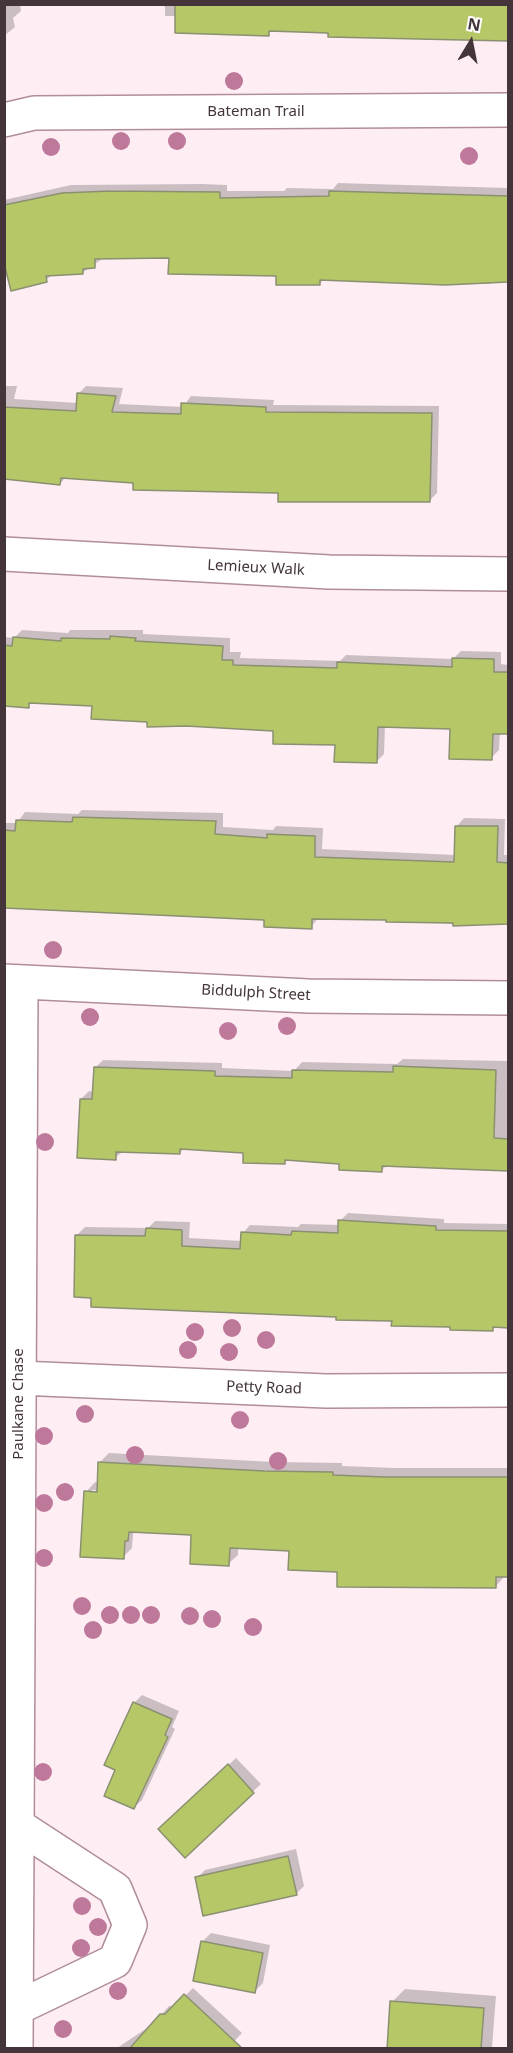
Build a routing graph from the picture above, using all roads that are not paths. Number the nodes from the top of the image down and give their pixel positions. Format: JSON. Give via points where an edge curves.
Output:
{"nodes":[{"id":1,"x":508,"y":111,"type":"edge"},
{"id":2,"x":4,"y":120,"type":"edge"},
{"id":3,"x":4,"y":554,"type":"edge"},
{"id":4,"x":508,"y":574,"type":"edge"},
{"id":5,"x":13,"y":981,"type":"edge"},
{"id":6,"x":508,"y":998,"type":"edge"},
{"id":7,"x":19,"y":1378,"type":"junction"},
{"id":8,"x":508,"y":1390,"type":"edge"},
{"id":9,"x":17,"y":1826,"type":"junction"},
{"id":10,"x":16,"y":2008,"type":"junction"},
{"id":11,"x":16,"y":2049,"type":"edge"}],
"edges":[{"from":1,"to":2,"type":"street","name":"Bateman Trail","via":[[34,114]]},
{"from":3,"to":4,"type":"street","name":"Lemieux Walk","via":[[329,572]]},
{"from":5,"to":6,"type":"street","name":"Biddulph Street","via":[[308,996]]},
{"from":5,"to":7,"type":"street","name":"Paulkane Chase"},
{"from":7,"to":8,"type":"street","name":"Petty Road","via":[[326,1391]]},
{"from":7,"to":9,"type":"street","name":"Paulkane Chase"},
{"from":9,"to":10,"type":"street","name":"Paulkane Chase"},
{"from":9,"to":10,"type":"street","via":[[116,1888],[130,1925],[115,1961]]},
{"from":10,"to":11,"type":"street","name":"Paulkane Chase"}]}
